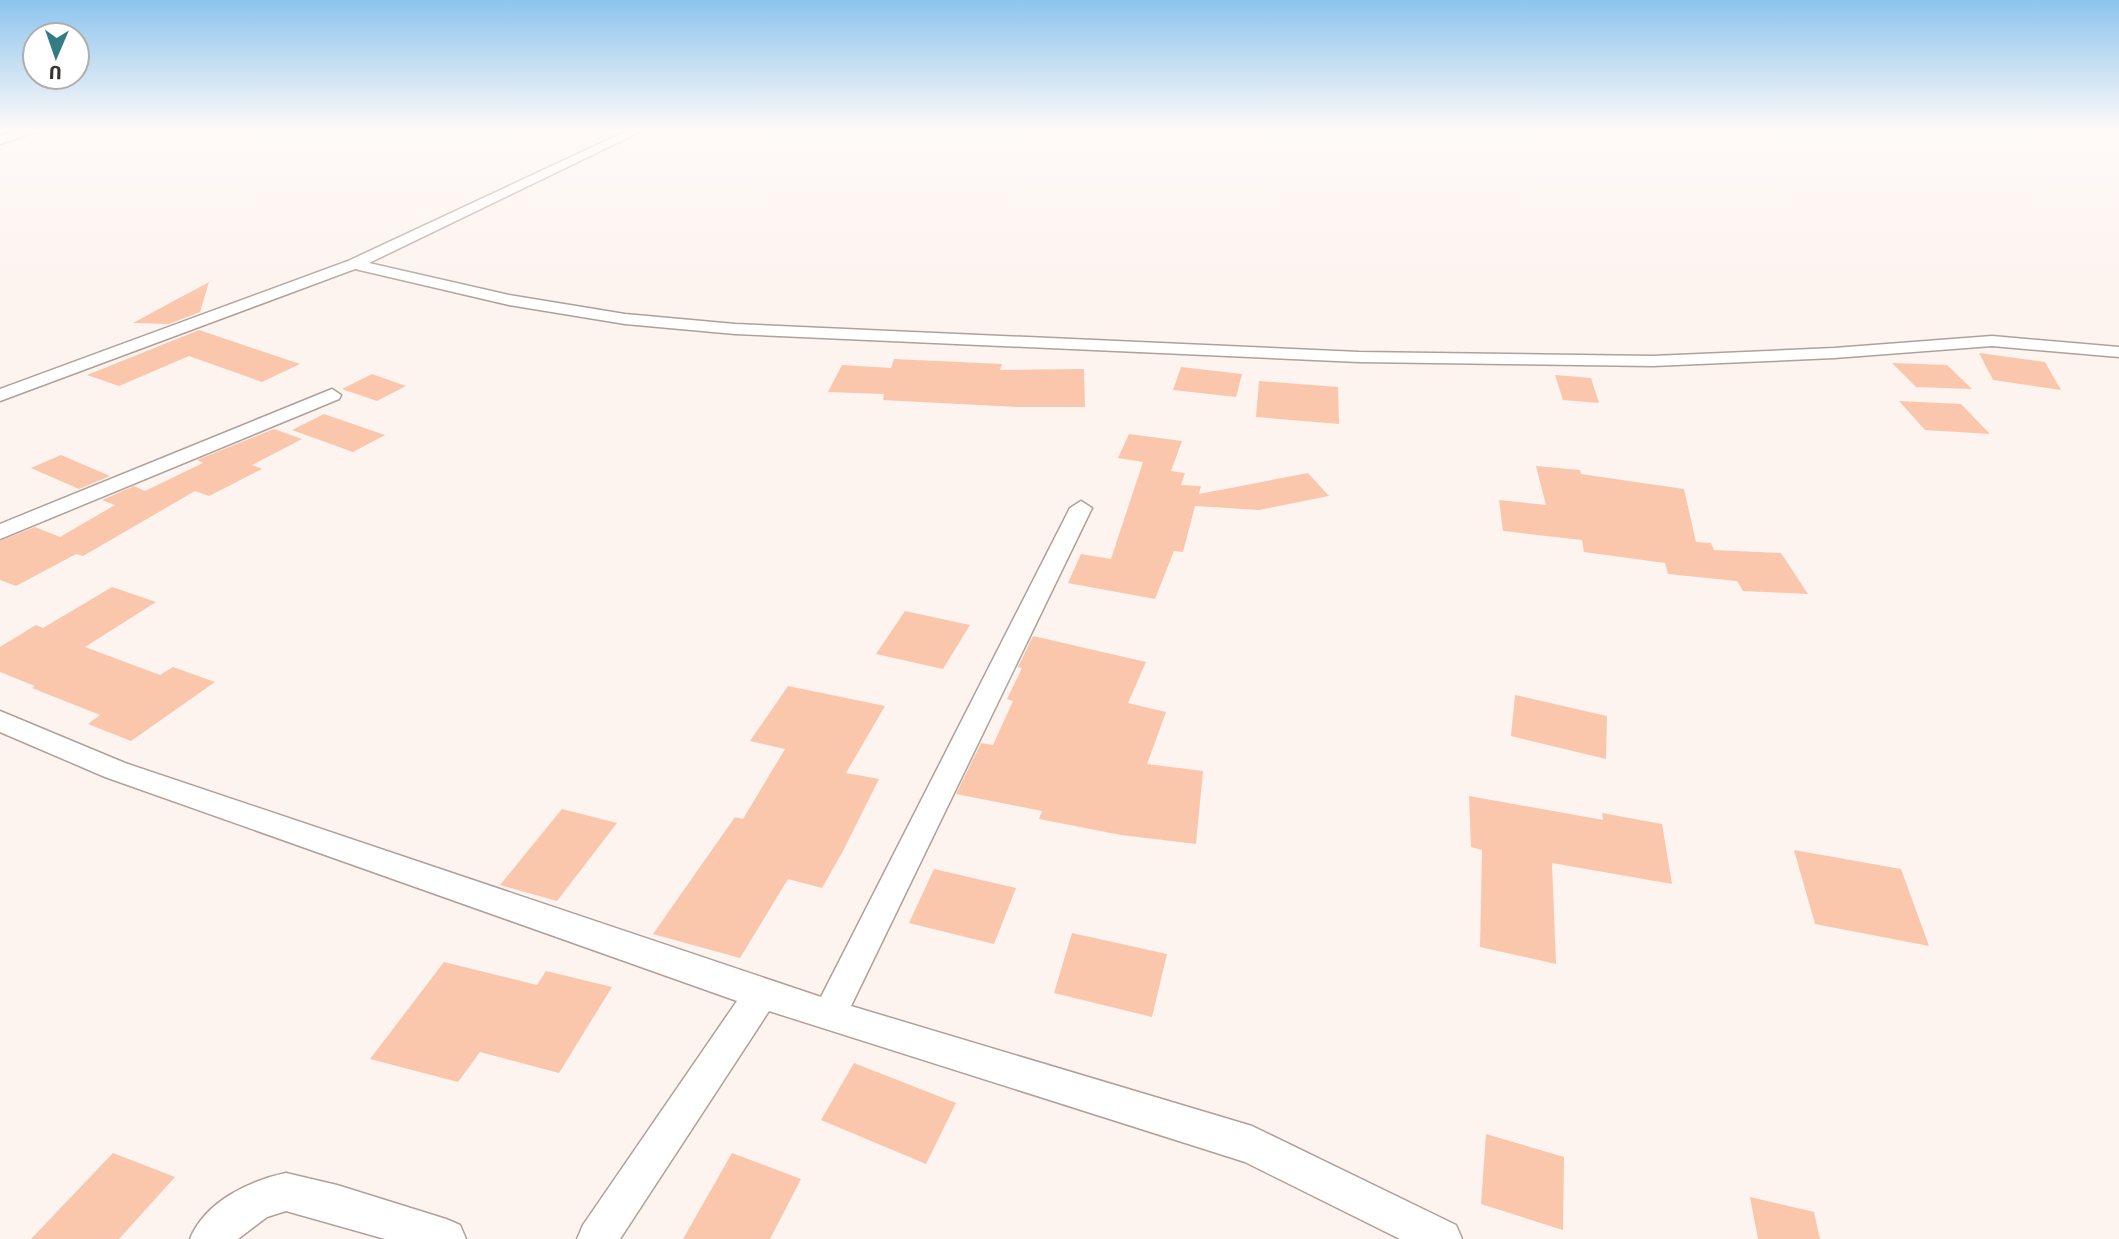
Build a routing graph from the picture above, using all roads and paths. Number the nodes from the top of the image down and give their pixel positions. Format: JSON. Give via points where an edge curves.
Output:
{"nodes":[{"id":1,"x":520,"y":186,"type":"edge"},
{"id":2,"x":354,"y":264,"type":"junction"},
{"id":3,"x":2119,"y":352,"type":"edge"},
{"id":4,"x":0,"y":395,"type":"edge"},
{"id":5,"x":332,"y":395,"type":"dead end"},
{"id":6,"x":1081,"y":508,"type":"dead end"},
{"id":7,"x":0,"y":532,"type":"edge"},
{"id":8,"x":0,"y":721,"type":"edge"},
{"id":9,"x":761,"y":995,"type":"junction"},
{"id":10,"x":829,"y":1015,"type":"junction"},
{"id":11,"x":210,"y":1239,"type":"edge"},
{"id":12,"x":446,"y":1239,"type":"edge"},
{"id":13,"x":597,"y":1239,"type":"edge"},
{"id":14,"x":1442,"y":1239,"type":"edge"}],
"edges":[{"from":1,"to":2,"type":"street"},
{"from":2,"to":3,"type":"street","via":[[509,300],[625,319],[735,329],[1359,358],[1653,361],[1992,341]]},
{"from":2,"to":4,"type":"street"},
{"from":5,"to":7,"type":"street"},
{"from":6,"to":10,"type":"street"},
{"from":8,"to":9,"type":"street","via":[[115,770]]},
{"from":9,"to":10,"type":"street"},
{"from":9,"to":13,"type":"street"},
{"from":10,"to":14,"type":"street","via":[[1252,1145]]},
{"from":11,"to":12,"type":"street","via":[[227,1219],[257,1201],[289,1192]]}]}
